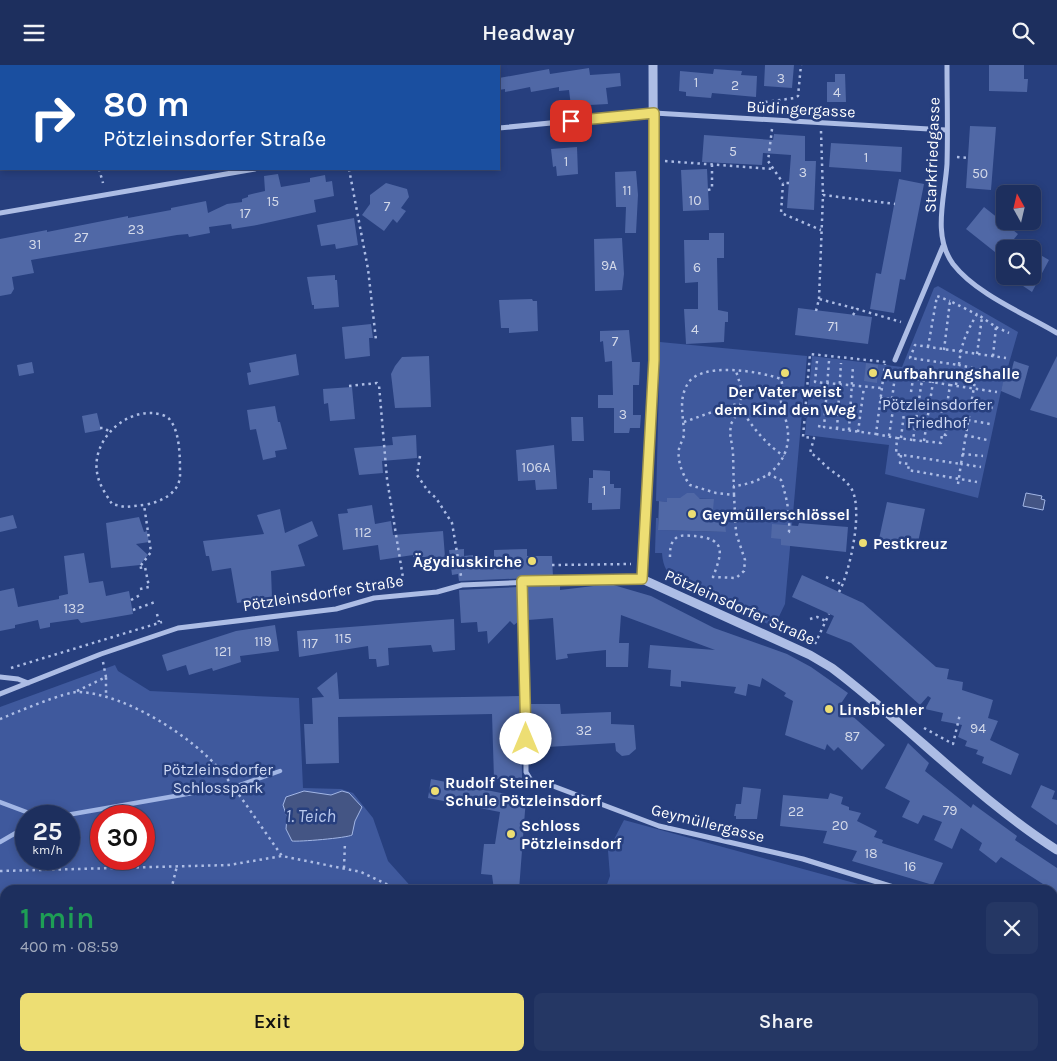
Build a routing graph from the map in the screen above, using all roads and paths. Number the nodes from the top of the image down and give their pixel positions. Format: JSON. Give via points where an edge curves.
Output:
{"nodes":[{"id":1,"x":653,"y":65,"type":"edge"},
{"id":2,"x":801,"y":65,"type":"edge"},
{"id":3,"x":947,"y":65,"type":"edge"},
{"id":4,"x":764,"y":102,"type":"dead end"},
{"id":5,"x":654,"y":113,"type":"junction"},
{"id":6,"x":774,"y":120,"type":"junction"},
{"id":7,"x":500,"y":128,"type":"edge"},
{"id":8,"x":946,"y":130,"type":"junction"},
{"id":9,"x":821,"y":137,"type":"dead end"},
{"id":10,"x":665,"y":161,"type":"dead end"},
{"id":11,"x":712,"y":164,"type":"junction"},
{"id":12,"x":773,"y":169,"type":"junction"},
{"id":13,"x":99,"y":170,"type":"edge"},
{"id":14,"x":249,"y":170,"type":"edge"},
{"id":15,"x":349,"y":170,"type":"edge"},
{"id":16,"x":103,"y":183,"type":"dead end"},
{"id":17,"x":783,"y":183,"type":"junction"},
{"id":18,"x":789,"y":183,"type":"dead end"},
{"id":19,"x":708,"y":190,"type":"dead end"},
{"id":20,"x":823,"y":195,"type":"junction"},
{"id":21,"x":895,"y":204,"type":"dead end"},
{"id":22,"x":0,"y":213,"type":"edge"},
{"id":23,"x":821,"y":230,"type":"junction"},
{"id":24,"x":943,"y":246,"type":"junction"},
{"id":25,"x":819,"y":299,"type":"junction"},
{"id":26,"x":950,"y":301,"type":"junction"},
{"id":27,"x":857,"y":309,"type":"junction"},
{"id":28,"x":816,"y":311,"type":"dead end"},
{"id":29,"x":977,"y":314,"type":"junction"},
{"id":30,"x":853,"y":315,"type":"dead end"},
{"id":31,"x":982,"y":317,"type":"junction"},
{"id":32,"x":909,"y":325,"type":"junction"},
{"id":33,"x":996,"y":327,"type":"junction"},
{"id":34,"x":1009,"y":333,"type":"dead end"},
{"id":35,"x":1057,"y":333,"type":"edge"},
{"id":36,"x":376,"y":340,"type":"dead end"},
{"id":37,"x":928,"y":347,"type":"junction"},
{"id":38,"x":944,"y":350,"type":"junction"},
{"id":39,"x":960,"y":352,"type":"junction"},
{"id":40,"x":977,"y":354,"type":"junction"},
{"id":41,"x":993,"y":356,"type":"junction"},
{"id":42,"x":1006,"y":358,"type":"dead end"},
{"id":43,"x":895,"y":360,"type":"joint"},
{"id":44,"x":817,"y":361,"type":"dead end"},
{"id":45,"x":829,"y":361,"type":"dead end"},
{"id":46,"x":841,"y":363,"type":"dead end"},
{"id":47,"x":884,"y":363,"type":"junction"},
{"id":48,"x":959,"y":365,"type":"junction"},
{"id":49,"x":853,"y":367,"type":"dead end"},
{"id":50,"x":977,"y":369,"type":"junction"},
{"id":51,"x":736,"y":371,"type":"junction"},
{"id":52,"x":1002,"y":373,"type":"dead end"},
{"id":53,"x":884,"y":374,"type":"junction"},
{"id":54,"x":895,"y":376,"type":"junction"},
{"id":55,"x":913,"y":379,"type":"junction"},
{"id":56,"x":922,"y":380,"type":"junction"},
{"id":57,"x":933,"y":382,"type":"junction"},
{"id":58,"x":827,"y":384,"type":"junction"},
{"id":59,"x":841,"y":385,"type":"junction"},
{"id":60,"x":950,"y":385,"type":"junction"},
{"id":61,"x":956,"y":385,"type":"junction"},
{"id":62,"x":349,"y":386,"type":"dead end"},
{"id":63,"x":852,"y":386,"type":"junction"},
{"id":64,"x":864,"y":387,"type":"junction"},
{"id":65,"x":881,"y":388,"type":"junction"},
{"id":66,"x":973,"y":388,"type":"junction"},
{"id":67,"x":911,"y":392,"type":"dead end"},
{"id":68,"x":997,"y":392,"type":"dead end"},
{"id":69,"x":880,"y":398,"type":"junction"},
{"id":70,"x":892,"y":399,"type":"junction"},
{"id":71,"x":894,"y":403,"type":"junction"},
{"id":72,"x":740,"y":404,"type":"junction"},
{"id":73,"x":970,"y":404,"type":"junction"},
{"id":74,"x":904,"y":405,"type":"junction"},
{"id":75,"x":917,"y":407,"type":"junction"},
{"id":76,"x":740,"y":408,"type":"junction"},
{"id":77,"x":993,"y":408,"type":"dead end"},
{"id":78,"x":929,"y":409,"type":"junction"},
{"id":79,"x":946,"y":412,"type":"junction"},
{"id":80,"x":968,"y":420,"type":"junction"},
{"id":81,"x":684,"y":422,"type":"junction"},
{"id":82,"x":990,"y":425,"type":"dead end"},
{"id":83,"x":818,"y":426,"type":"dead end"},
{"id":84,"x":824,"y":427,"type":"junction"},
{"id":85,"x":100,"y":428,"type":"dead end"},
{"id":86,"x":837,"y":429,"type":"junction"},
{"id":87,"x":849,"y":430,"type":"junction"},
{"id":88,"x":110,"y":432,"type":"junction"},
{"id":89,"x":858,"y":432,"type":"junction"},
{"id":90,"x":876,"y":434,"type":"junction"},
{"id":91,"x":965,"y":435,"type":"junction"},
{"id":92,"x":889,"y":436,"type":"junction"},
{"id":93,"x":899,"y":438,"type":"junction"},
{"id":94,"x":913,"y":440,"type":"junction"},
{"id":95,"x":986,"y":440,"type":"dead end"},
{"id":96,"x":924,"y":441,"type":"junction"},
{"id":97,"x":962,"y":454,"type":"junction"},
{"id":98,"x":901,"y":455,"type":"junction"},
{"id":99,"x":420,"y":456,"type":"dead end"},
{"id":100,"x":784,"y":456,"type":"junction"},
{"id":101,"x":983,"y":456,"type":"dead end"},
{"id":102,"x":961,"y":464,"type":"junction"},
{"id":103,"x":981,"y":467,"type":"dead end"},
{"id":104,"x":768,"y":474,"type":"junction"},
{"id":105,"x":958,"y":479,"type":"junction"},
{"id":106,"x":977,"y":482,"type":"dead end"},
{"id":107,"x":958,"y":484,"type":"dead end"},
{"id":108,"x":733,"y":486,"type":"junction"},
{"id":109,"x":734,"y":495,"type":"junction"},
{"id":110,"x":144,"y":505,"type":"junction"},
{"id":111,"x":690,"y":531,"type":"dead end"},
{"id":112,"x":786,"y":532,"type":"dead end"},
{"id":113,"x":690,"y":536,"type":"junction"},
{"id":114,"x":670,"y":557,"type":"dead end"},
{"id":115,"x":626,"y":564,"type":"junction"},
{"id":116,"x":631,"y":564,"type":"dead end"},
{"id":117,"x":601,"y":565,"type":"junction"},
{"id":118,"x":601,"y":570,"type":"dead end"},
{"id":119,"x":625,"y":570,"type":"dead end"},
{"id":120,"x":556,"y":571,"type":"dead end"},
{"id":121,"x":826,"y":577,"type":"dead end"},
{"id":122,"x":461,"y":578,"type":"dead end"},
{"id":123,"x":642,"y":579,"type":"junction"},
{"id":124,"x":522,"y":581,"type":"junction"},
{"id":125,"x":404,"y":584,"type":"dead end"},
{"id":126,"x":843,"y":585,"type":"junction"},
{"id":127,"x":140,"y":589,"type":"dead end"},
{"id":128,"x":839,"y":592,"type":"dead end"},
{"id":129,"x":142,"y":594,"type":"dead end"},
{"id":130,"x":131,"y":600,"type":"dead end"},
{"id":131,"x":155,"y":602,"type":"dead end"},
{"id":132,"x":133,"y":610,"type":"dead end"},
{"id":133,"x":157,"y":614,"type":"dead end"},
{"id":134,"x":829,"y":614,"type":"dead end"},
{"id":135,"x":810,"y":619,"type":"dead end"},
{"id":136,"x":826,"y":621,"type":"junction"},
{"id":137,"x":810,"y":655,"type":"junction"},
{"id":138,"x":105,"y":666,"type":"dead end"},
{"id":139,"x":9,"y":669,"type":"dead end"},
{"id":140,"x":0,"y":677,"type":"edge"},
{"id":141,"x":106,"y":677,"type":"junction"},
{"id":142,"x":28,"y":683,"type":"junction"},
{"id":143,"x":77,"y":691,"type":"junction"},
{"id":144,"x":0,"y":694,"type":"edge"},
{"id":145,"x":106,"y":696,"type":"junction"},
{"id":146,"x":960,"y":714,"type":"dead end"},
{"id":147,"x":0,"y":719,"type":"edge"},
{"id":148,"x":924,"y":728,"type":"dead end"},
{"id":149,"x":345,"y":842,"type":"dead end"},
{"id":150,"x":1057,"y":850,"type":"edge"},
{"id":151,"x":282,"y":856,"type":"junction"},
{"id":152,"x":177,"y":866,"type":"junction"},
{"id":153,"x":344,"y":868,"type":"junction"},
{"id":154,"x":0,"y":871,"type":"edge"},
{"id":155,"x":172,"y":885,"type":"edge"},
{"id":156,"x":388,"y":885,"type":"edge"},
{"id":157,"x":887,"y":885,"type":"edge"}],
"edges":[{"from":1,"to":5,"type":"street"},
{"from":2,"to":4,"type":"path","via":[[795,99]]},
{"from":3,"to":8,"type":"street","name":"Starkfriedgasse"},
{"from":5,"to":6,"type":"street","name":"Büdingergasse"},
{"from":5,"to":7,"type":"street","name":"Büdingergasse"},
{"from":5,"to":123,"type":"street","via":[[654,360]]},
{"from":6,"to":8,"type":"street","name":"Büdingergasse"},
{"from":6,"to":12,"type":"path","via":[[768,161]]},
{"from":8,"to":24,"type":"street","name":"Starkfriedgasse"},
{"from":9,"to":20,"type":"path"},
{"from":10,"to":11,"type":"path"},
{"from":11,"to":12,"type":"path"},
{"from":11,"to":19,"type":"path","via":[[712,189]]},
{"from":12,"to":17,"type":"path"},
{"from":13,"to":16,"type":"path"},
{"from":14,"to":22,"type":"street"},
{"from":15,"to":36,"type":"path","via":[[368,269]]},
{"from":17,"to":18,"type":"path"},
{"from":17,"to":23,"type":"path","via":[[780,213]]},
{"from":20,"to":21,"type":"path"},
{"from":20,"to":23,"type":"path"},
{"from":23,"to":25,"type":"path"},
{"from":24,"to":32,"type":"street","name":"Starkfriedgasse"},
{"from":24,"to":35,"type":"street","name":"Starkfriedgasse","via":[[967,278]]},
{"from":25,"to":27,"type":"path"},
{"from":25,"to":28,"type":"path"},
{"from":26,"to":29,"type":"path"},
{"from":26,"to":37,"type":"path","via":[[937,296]]},
{"from":26,"to":38,"type":"path"},
{"from":27,"to":30,"type":"path"},
{"from":27,"to":32,"type":"path"},
{"from":29,"to":31,"type":"path"},
{"from":29,"to":39,"type":"path"},
{"from":31,"to":33,"type":"path"},
{"from":31,"to":40,"type":"path"},
{"from":32,"to":43,"type":"street","name":"Starkfriedgasse"},
{"from":33,"to":34,"type":"path"},
{"from":33,"to":41,"type":"path"},
{"from":37,"to":38,"type":"path"},
{"from":37,"to":48,"type":"path","via":[[915,345],[910,358]]},
{"from":38,"to":39,"type":"path"},
{"from":39,"to":40,"type":"path"},
{"from":39,"to":48,"type":"path"},
{"from":40,"to":41,"type":"path"},
{"from":41,"to":42,"type":"path"},
{"from":43,"to":47,"type":"path"},
{"from":44,"to":58,"type":"path","via":[[815,382]]},
{"from":45,"to":58,"type":"path"},
{"from":46,"to":59,"type":"path"},
{"from":47,"to":53,"type":"path"},
{"from":47,"to":126,"type":"path","via":[[810,354],[803,437],[814,438],[810,453],[840,475],[852,489],[856,505]]},
{"from":48,"to":50,"type":"path"},
{"from":48,"to":61,"type":"path"},
{"from":49,"to":63,"type":"path"},
{"from":50,"to":52,"type":"path"},
{"from":50,"to":66,"type":"path"},
{"from":51,"to":72,"type":"path","via":[[742,389]]},
{"from":51,"to":81,"type":"path","via":[[708,371],[691,378],[681,406]]},
{"from":51,"to":100,"type":"path","via":[[762,372],[781,379],[788,439]]},
{"from":53,"to":54,"type":"path"},
{"from":53,"to":65,"type":"path"},
{"from":54,"to":55,"type":"path"},
{"from":54,"to":70,"type":"path"},
{"from":55,"to":56,"type":"path"},
{"from":55,"to":67,"type":"path"},
{"from":56,"to":57,"type":"path"},
{"from":56,"to":75,"type":"path"},
{"from":57,"to":60,"type":"path"},
{"from":57,"to":78,"type":"path"},
{"from":58,"to":59,"type":"path"},
{"from":58,"to":84,"type":"path"},
{"from":59,"to":63,"type":"path"},
{"from":59,"to":86,"type":"path"},
{"from":60,"to":61,"type":"path"},
{"from":60,"to":79,"type":"path"},
{"from":61,"to":66,"type":"path"},
{"from":62,"to":125,"type":"path","via":[[379,385],[387,479]]},
{"from":63,"to":64,"type":"path"},
{"from":63,"to":87,"type":"path"},
{"from":64,"to":65,"type":"path"},
{"from":64,"to":89,"type":"path"},
{"from":65,"to":69,"type":"path"},
{"from":66,"to":68,"type":"path"},
{"from":66,"to":73,"type":"path"},
{"from":69,"to":70,"type":"path"},
{"from":69,"to":90,"type":"path"},
{"from":70,"to":71,"type":"path"},
{"from":71,"to":74,"type":"path"},
{"from":71,"to":92,"type":"path"},
{"from":72,"to":76,"type":"path"},
{"from":72,"to":81,"type":"path"},
{"from":73,"to":77,"type":"path"},
{"from":73,"to":80,"type":"path"},
{"from":74,"to":75,"type":"path"},
{"from":74,"to":93,"type":"path"},
{"from":75,"to":78,"type":"path"},
{"from":75,"to":94,"type":"path"},
{"from":76,"to":100,"type":"path","via":[[763,440]]},
{"from":76,"to":108,"type":"path","via":[[730,424]]},
{"from":78,"to":79,"type":"path"},
{"from":78,"to":96,"type":"path"},
{"from":79,"to":96,"type":"path","via":[[946,435],[942,434],[941,443]]},
{"from":80,"to":82,"type":"path"},
{"from":80,"to":91,"type":"path"},
{"from":81,"to":109,"type":"path","via":[[679,462],[690,485]]},
{"from":83,"to":84,"type":"path"},
{"from":84,"to":86,"type":"path"},
{"from":85,"to":88,"type":"path"},
{"from":86,"to":87,"type":"path"},
{"from":87,"to":89,"type":"path"},
{"from":88,"to":110,"type":"path","via":[[101,446],[98,460],[102,486],[112,504],[125,507]]},
{"from":88,"to":110,"type":"path","via":[[130,417],[147,413],[168,418],[175,429],[180,463],[178,484],[169,495]]},
{"from":89,"to":90,"type":"path"},
{"from":90,"to":92,"type":"path"},
{"from":91,"to":95,"type":"path"},
{"from":91,"to":97,"type":"path"},
{"from":92,"to":93,"type":"path"},
{"from":93,"to":94,"type":"path"},
{"from":93,"to":98,"type":"path","via":[[896,454]]},
{"from":94,"to":96,"type":"path"},
{"from":97,"to":101,"type":"path"},
{"from":97,"to":102,"type":"path"},
{"from":98,"to":102,"type":"path"},
{"from":98,"to":105,"type":"path","via":[[900,463],[908,464],[908,470]]},
{"from":99,"to":122,"type":"path","via":[[417,475],[452,523]]},
{"from":100,"to":104,"type":"path"},
{"from":102,"to":103,"type":"path"},
{"from":102,"to":105,"type":"path"},
{"from":104,"to":108,"type":"path","via":[[755,483]]},
{"from":104,"to":112,"type":"path","via":[[782,480],[788,499],[789,532]]},
{"from":105,"to":106,"type":"path"},
{"from":105,"to":107,"type":"path"},
{"from":108,"to":109,"type":"path"},
{"from":109,"to":113,"type":"path","via":[[736,533],[745,560],[744,571],[736,578],[713,577],[720,548],[708,537]]},
{"from":110,"to":127,"type":"path","via":[[151,552],[140,568],[145,567],[149,587]]},
{"from":111,"to":113,"type":"path"},
{"from":113,"to":114,"type":"path","via":[[675,539]]},
{"from":115,"to":116,"type":"path"},
{"from":115,"to":117,"type":"path"},
{"from":115,"to":119,"type":"path"},
{"from":117,"to":118,"type":"path"},
{"from":117,"to":120,"type":"path","via":[[554,565]]},
{"from":121,"to":126,"type":"path"},
{"from":123,"to":124,"type":"street","name":"Pötzleinsdorfer Straße"},
{"from":123,"to":137,"type":"street","name":"Pötzleinsdorfer Straße"},
{"from":124,"to":142,"type":"street","name":"Pötzleinsdorfer Straße","via":[[462,585],[437,592],[374,598],[336,609],[178,628]]},
{"from":124,"to":157,"type":"street","name":"Geymüllergasse","via":[[526,772],[534,785],[553,786],[659,826],[803,859]]},
{"from":126,"to":128,"type":"path"},
{"from":129,"to":130,"type":"path"},
{"from":131,"to":132,"type":"path"},
{"from":133,"to":139,"type":"path","via":[[161,622]]},
{"from":134,"to":136,"type":"path"},
{"from":135,"to":136,"type":"path","via":[[817,617]]},
{"from":136,"to":137,"type":"path"},
{"from":137,"to":150,"type":"street","name":"Pötzleinsdorfer Straße","via":[[854,685],[1033,835]]},
{"from":138,"to":141,"type":"path"},
{"from":140,"to":142,"type":"street"},
{"from":141,"to":143,"type":"path"},
{"from":141,"to":145,"type":"path"},
{"from":142,"to":144,"type":"street","name":"Pötzleinsdorfer Straße"},
{"from":143,"to":145,"type":"path"},
{"from":143,"to":147,"type":"path"},
{"from":145,"to":151,"type":"path","via":[[144,711],[202,752],[221,771]]},
{"from":146,"to":148,"type":"path","via":[[953,744]]},
{"from":149,"to":153,"type":"path"},
{"from":151,"to":152,"type":"path","via":[[229,865]]},
{"from":151,"to":153,"type":"path"},
{"from":152,"to":154,"type":"path"},
{"from":152,"to":155,"type":"path"},
{"from":153,"to":156,"type":"path"}]}
